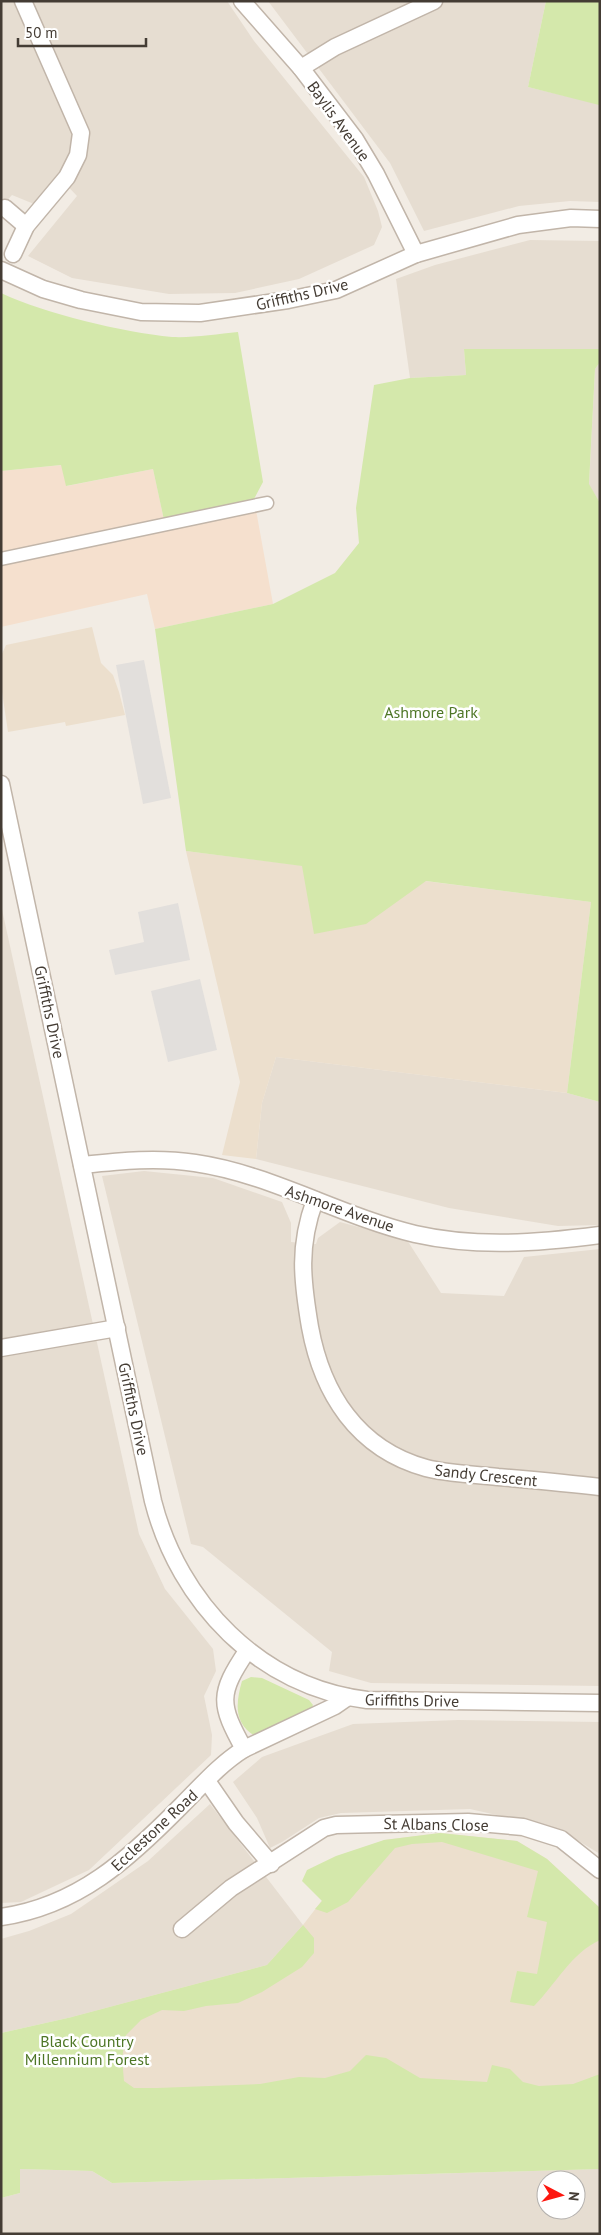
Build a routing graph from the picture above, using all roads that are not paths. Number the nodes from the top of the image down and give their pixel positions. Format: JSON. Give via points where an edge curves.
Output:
{"nodes":[{"id":1,"x":23,"y":1,"type":"edge"},
{"id":2,"x":242,"y":1,"type":"edge"},
{"id":3,"x":434,"y":1,"type":"edge"},
{"id":4,"x":300,"y":68,"type":"junction"},
{"id":5,"x":5,"y":208,"type":"dead end"},
{"id":6,"x":600,"y":219,"type":"edge"},
{"id":7,"x":26,"y":226,"type":"junction"},
{"id":8,"x":13,"y":254,"type":"dead end"},
{"id":9,"x":416,"y":254,"type":"junction"},
{"id":10,"x":1,"y":270,"type":"edge"},
{"id":11,"x":267,"y":503,"type":"dead end"},
{"id":12,"x":1,"y":559,"type":"edge"},
{"id":13,"x":1,"y":784,"type":"edge"},
{"id":14,"x":82,"y":1165,"type":"junction"},
{"id":15,"x":315,"y":1200,"type":"junction"},
{"id":16,"x":600,"y":1235,"type":"edge"},
{"id":17,"x":117,"y":1328,"type":"junction"},
{"id":18,"x":1,"y":1348,"type":"edge"},
{"id":19,"x":600,"y":1487,"type":"edge"},
{"id":20,"x":247,"y":1651,"type":"junction"},
{"id":21,"x":348,"y":1697,"type":"junction"},
{"id":22,"x":600,"y":1703,"type":"edge"},
{"id":23,"x":244,"y":1749,"type":"junction"},
{"id":24,"x":207,"y":1781,"type":"junction"},
{"id":25,"x":270,"y":1864,"type":"junction"},
{"id":26,"x":600,"y":1870,"type":"edge"},
{"id":27,"x":1,"y":1917,"type":"edge"},
{"id":28,"x":182,"y":1929,"type":"dead end"}],
"edges":[{"from":1,"to":7,"type":"street","via":[[81,133],[78,155],[67,177]]},
{"from":2,"to":4,"type":"street","name":"Baylis Avenue"},
{"from":3,"to":4,"type":"street","via":[[335,47]]},
{"from":4,"to":9,"type":"street","name":"Baylis Avenue","via":[[355,139]]},
{"from":5,"to":7,"type":"street"},
{"from":6,"to":9,"type":"street","name":"Griffiths Drive","via":[[571,218],[518,226]]},
{"from":7,"to":8,"type":"street"},
{"from":9,"to":10,"type":"street","name":"Griffiths Drive","via":[[336,290],[200,313],[141,312],[81,300]]},
{"from":11,"to":12,"type":"street"},
{"from":13,"to":14,"type":"street","name":"Griffiths Drive"},
{"from":14,"to":15,"type":"street","name":"Ashmore Avenue","via":[[138,1160],[196,1163]]},
{"from":14,"to":17,"type":"street","name":"Griffiths Drive"},
{"from":15,"to":16,"type":"street","name":"Ashmore Avenue","via":[[402,1230],[462,1241],[539,1243]]},
{"from":15,"to":19,"type":"street","name":"Sandy Crescent","via":[[302,1248],[307,1306],[318,1366],[338,1405],[354,1424],[386,1451],[426,1468]]},
{"from":17,"to":18,"type":"street"},
{"from":17,"to":20,"type":"street","name":"Griffiths Drive","via":[[164,1540],[197,1598]]},
{"from":20,"to":21,"type":"street","name":"Griffiths Drive","via":[[286,1674],[327,1692]]},
{"from":20,"to":23,"type":"street","via":[[235,1669],[224,1697],[229,1722]]},
{"from":21,"to":22,"type":"street","name":"Griffiths Drive"},
{"from":21,"to":23,"type":"street","name":"Ecclestone Road"},
{"from":23,"to":24,"type":"street","name":"Ecclestone Road","via":[[227,1760]]},
{"from":24,"to":25,"type":"street"},
{"from":24,"to":27,"type":"street","name":"Ecclestone Road","via":[[111,1871],[49,1906]]},
{"from":25,"to":26,"type":"street","name":"St Albans Close","via":[[324,1828],[336,1825],[468,1822],[523,1827],[546,1833],[561,1839]]},
{"from":25,"to":28,"type":"street","name":"St Albans Close","via":[[231,1888]]}]}
